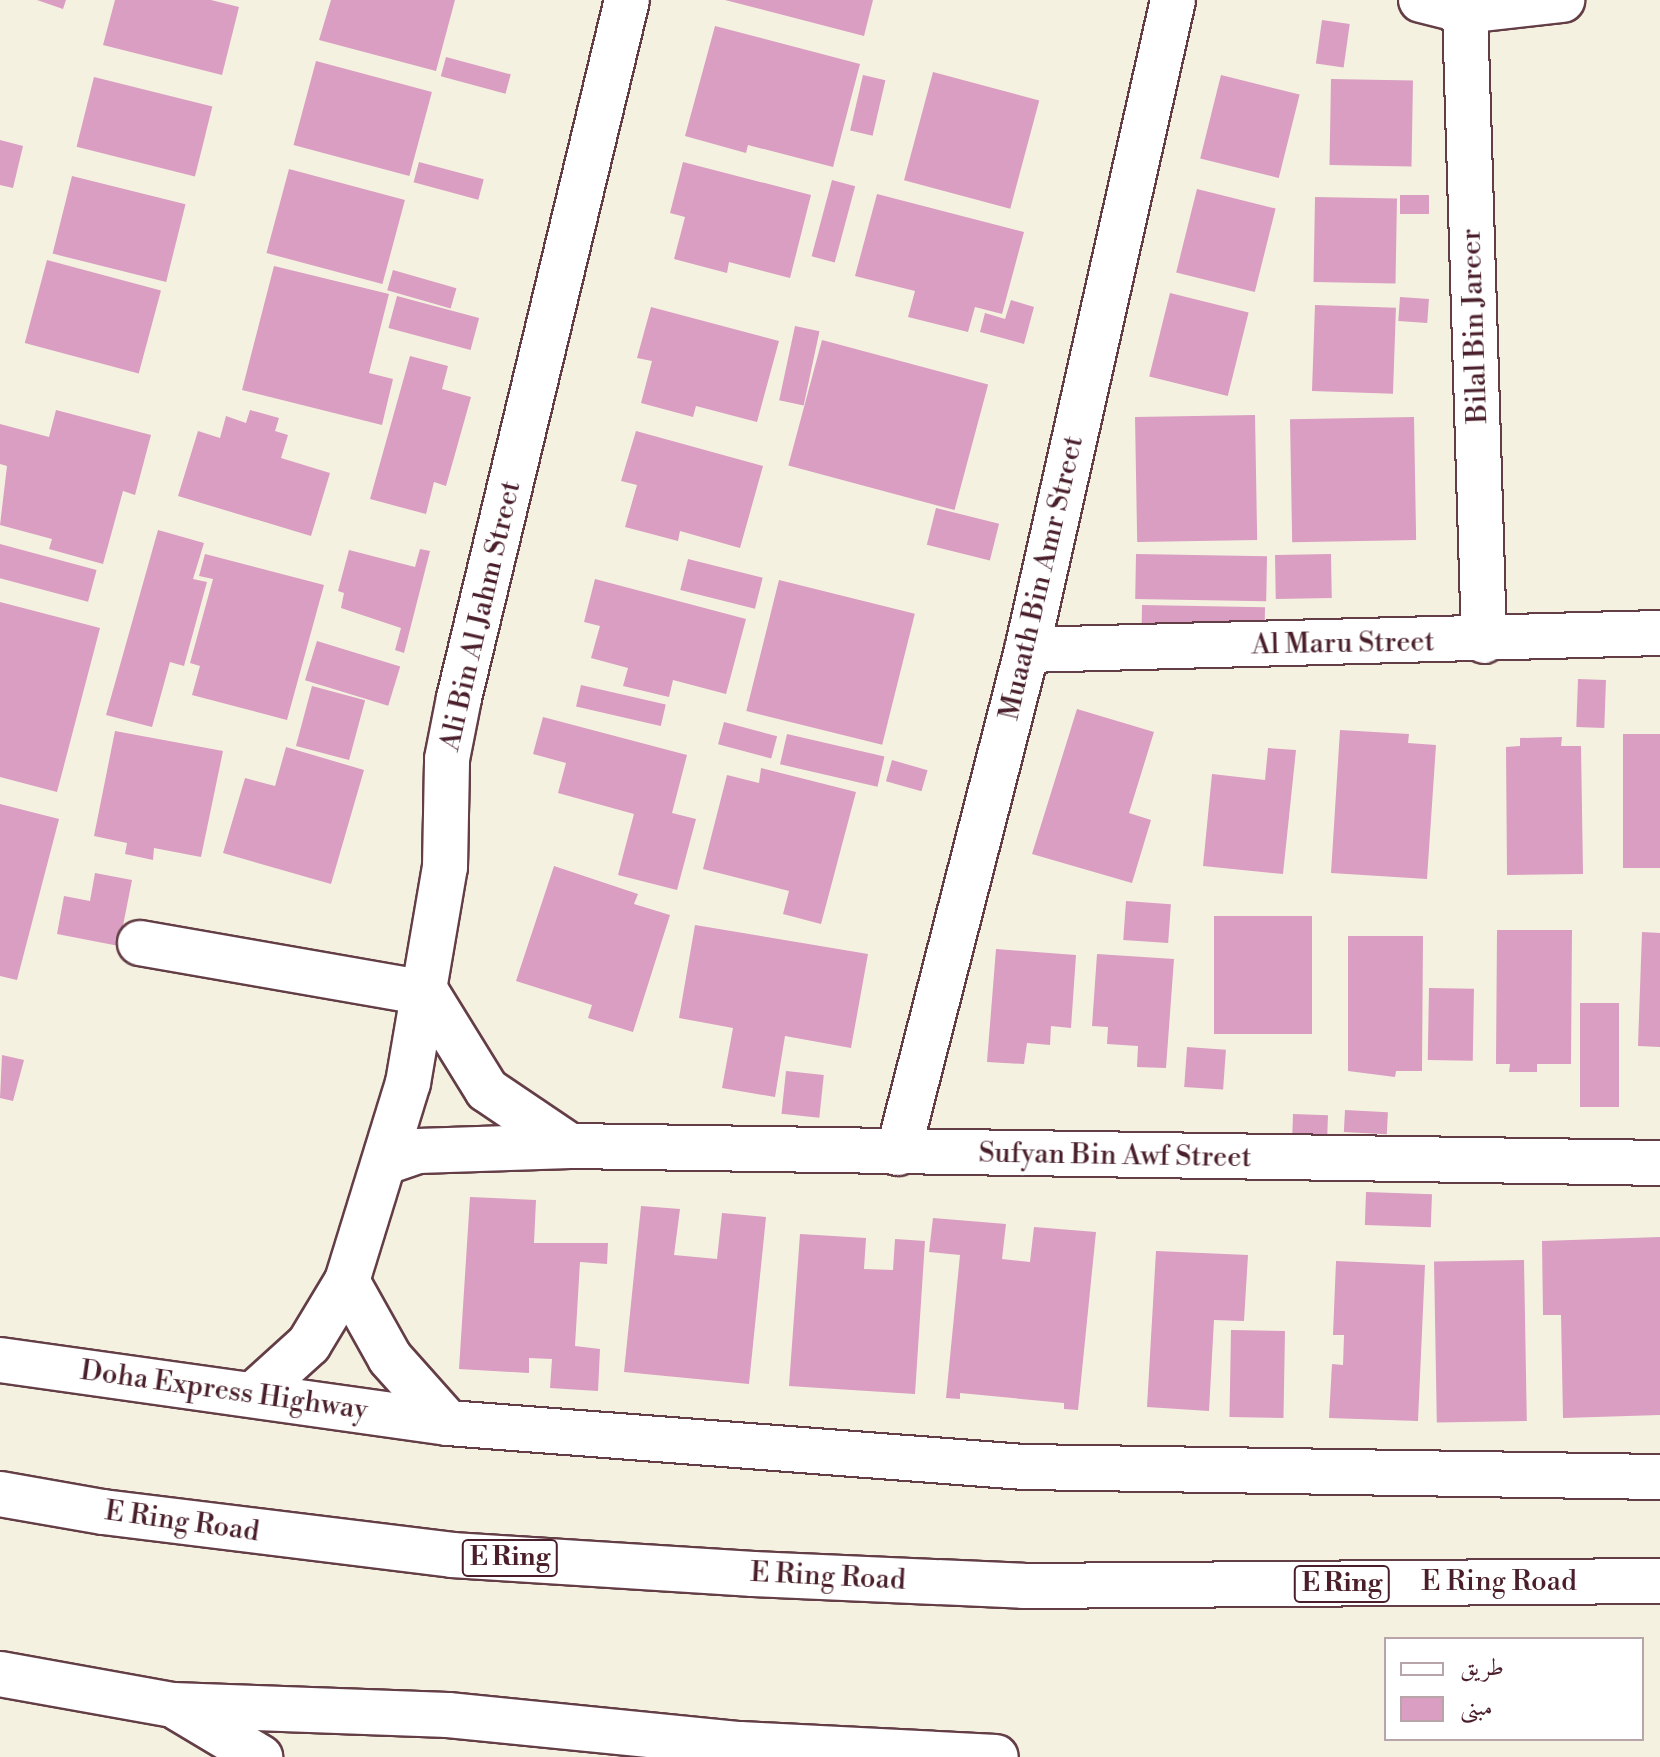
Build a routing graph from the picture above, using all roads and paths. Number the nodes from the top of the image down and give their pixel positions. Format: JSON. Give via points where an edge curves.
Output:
{"nodes":[{"id":1,"x":627,"y":0,"type":"edge"},
{"id":2,"x":1173,"y":0,"type":"edge"},
{"id":3,"x":1421,"y":0,"type":"edge"},
{"id":4,"x":1562,"y":0,"type":"edge"},
{"id":5,"x":1465,"y":11,"type":"junction"},
{"id":6,"x":1660,"y":633,"type":"edge"},
{"id":7,"x":1484,"y":641,"type":"junction"},
{"id":8,"x":1027,"y":650,"type":"junction"},
{"id":9,"x":140,"y":943,"type":"dead end"},
{"id":10,"x":427,"y":993,"type":"junction"},
{"id":11,"x":570,"y":1146,"type":"junction"},
{"id":12,"x":898,"y":1153,"type":"junction"},
{"id":13,"x":386,"y":1162,"type":"junction"},
{"id":14,"x":1660,"y":1163,"type":"edge"},
{"id":15,"x":347,"y":1281,"type":"junction"},
{"id":16,"x":0,"y":1360,"type":"edge"},
{"id":17,"x":255,"y":1393,"type":"junction"},
{"id":18,"x":448,"y":1423,"type":"junction"},
{"id":19,"x":1660,"y":1477,"type":"edge"},
{"id":20,"x":0,"y":1494,"type":"edge"},
{"id":21,"x":1660,"y":1581,"type":"edge"},
{"id":22,"x":0,"y":1674,"type":"edge"},
{"id":23,"x":173,"y":1705,"type":"junction"},
{"id":24,"x":260,"y":1757,"type":"edge"},
{"id":25,"x":996,"y":1757,"type":"edge"}],
"edges":[{"from":1,"to":10,"type":"main road","name":"Ali Bin Al Jahm Street","via":[[459,698],[447,759],[445,867]]},
{"from":2,"to":8,"type":"main road","name":"Muaath Bin Amr Street"},
{"from":3,"to":5,"type":"main road"},
{"from":4,"to":5,"type":"main road"},
{"from":5,"to":7,"type":"main road","name":"Bilal Bin Jareer"},
{"from":6,"to":7,"type":"main road","name":"Al Maru Street"},
{"from":7,"to":8,"type":"main road","name":"Al Maru Street"},
{"from":8,"to":12,"type":"main road","name":"Muaath Bin Amr Street"},
{"from":9,"to":10,"type":"main road"},
{"from":10,"to":11,"type":"main road","via":[[487,1090]]},
{"from":10,"to":13,"type":"main road","name":"Ali Bin Al Jahm Street"},
{"from":11,"to":12,"type":"main road","name":"Sufyan Bin Awf Street"},
{"from":11,"to":13,"type":"main road","name":"Sufyan Bin Awf Street","via":[[418,1151]]},
{"from":12,"to":14,"type":"main road","name":"Sufyan Bin Awf Street"},
{"from":13,"to":15,"type":"main road","name":"Ali Bin Al Jahm Street"},
{"from":15,"to":17,"type":"main road","name":"Ali Bin Al Jahm Street","via":[[309,1344]]},
{"from":15,"to":18,"type":"main road","via":[[390,1358]]},
{"from":16,"to":17,"type":"main road","name":"Doha Express Highway"},
{"from":17,"to":18,"type":"main road","name":"Doha Express Highway"},
{"from":18,"to":19,"type":"main road","name":"Doha Express Highway","via":[[1024,1467]]},
{"from":20,"to":21,"type":"main road","name":"E Ring Road","number":"E Ring","via":[[118,1514],[452,1555],[753,1574],[1023,1586]]},
{"from":22,"to":23,"type":"main road"},
{"from":23,"to":24,"type":"main road"},
{"from":23,"to":25,"type":"main road","via":[[448,1715],[740,1744]]}]}
